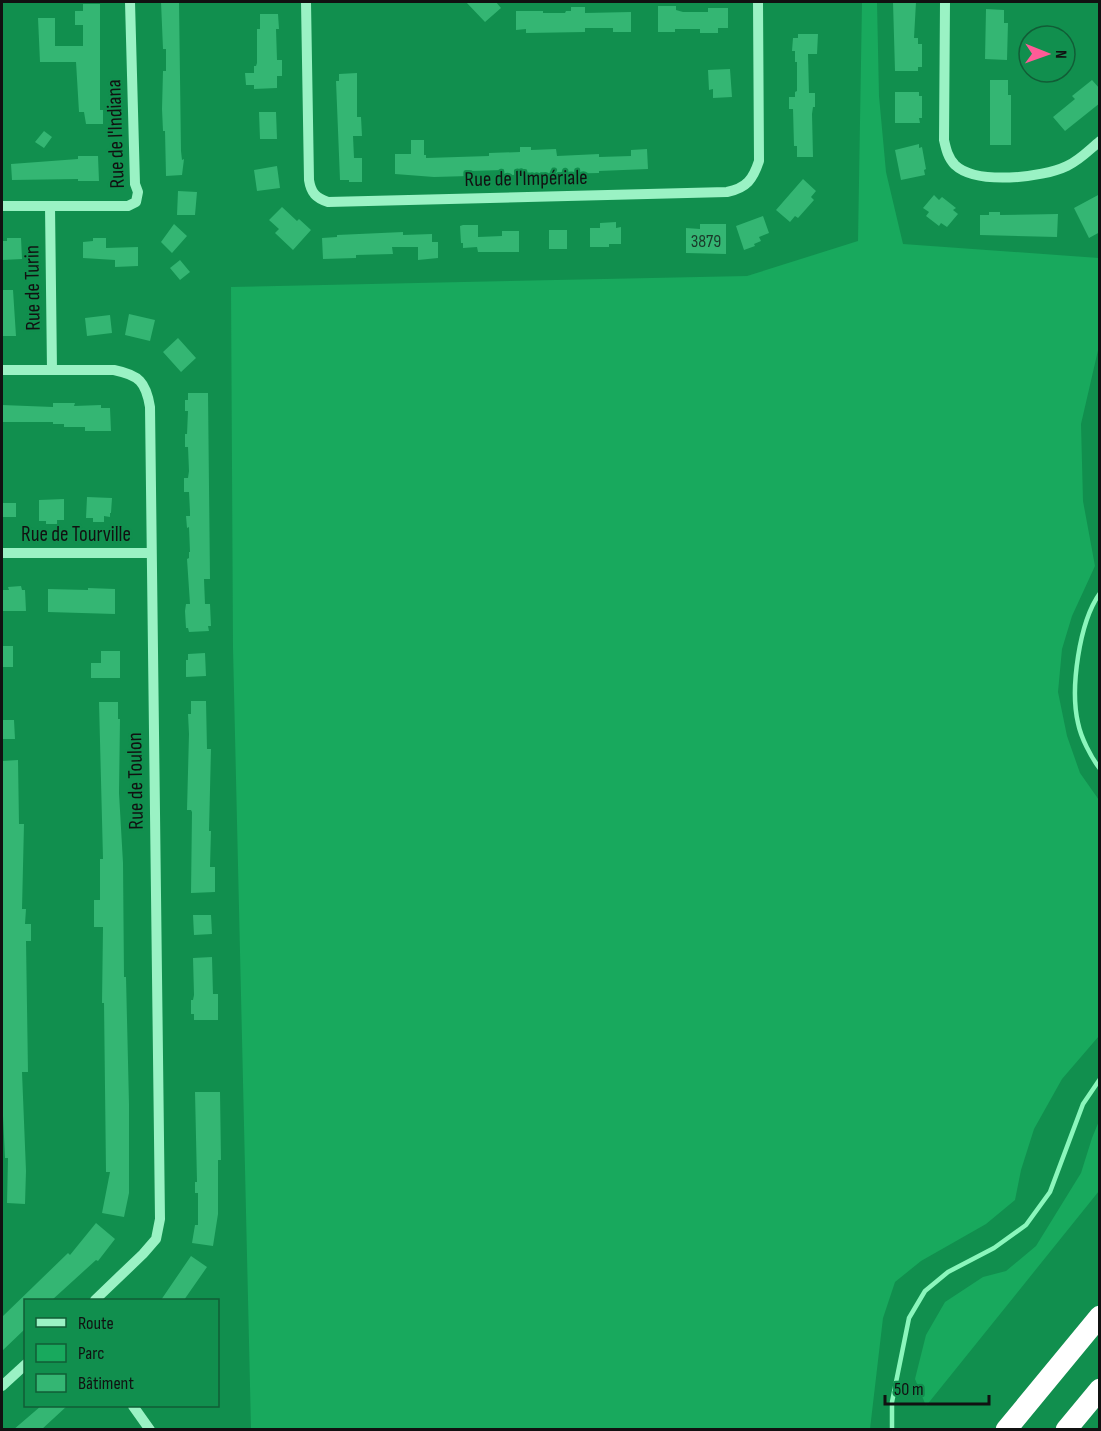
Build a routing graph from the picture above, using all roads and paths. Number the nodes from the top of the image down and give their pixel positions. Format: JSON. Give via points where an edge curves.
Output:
{"nodes":[{"id":1,"x":130,"y":2,"type":"edge"},
{"id":2,"x":306,"y":2,"type":"edge"},
{"id":3,"x":758,"y":2,"type":"edge"},
{"id":4,"x":945,"y":2,"type":"edge"},
{"id":5,"x":1100,"y":141,"type":"edge"},
{"id":6,"x":2,"y":206,"type":"edge"},
{"id":7,"x":50,"y":206,"type":"junction"},
{"id":8,"x":2,"y":370,"type":"edge"},
{"id":9,"x":52,"y":370,"type":"junction"},
{"id":10,"x":152,"y":553,"type":"junction"},
{"id":11,"x":2,"y":554,"type":"edge"},
{"id":12,"x":96,"y":1299,"type":"edge"},
{"id":13,"x":1100,"y":1316,"type":"edge"},
{"id":14,"x":24,"y":1366,"type":"edge"},
{"id":15,"x":2,"y":1386,"type":"edge"},
{"id":16,"x":1100,"y":1389,"type":"edge"},
{"id":17,"x":134,"y":1407,"type":"edge"},
{"id":18,"x":150,"y":1430,"type":"edge"},
{"id":19,"x":1006,"y":1430,"type":"edge"},
{"id":20,"x":1066,"y":1430,"type":"edge"}],
"edges":[{"from":1,"to":7,"type":"street","name":"Rue de l'Indiana","via":[[136,202],[128,206]]},
{"from":2,"to":3,"type":"street","name":"Rue de l'Impériale","via":[[309,180],[311,191],[328,202],[739,189],[754,176],[759,161]]},
{"from":4,"to":5,"type":"street","via":[[944,140],[954,164],[968,173],[986,177],[1036,176],[1066,167]]},
{"from":6,"to":7,"type":"street","name":"Rue de l'Indiana"},
{"from":7,"to":9,"type":"street","name":"Rue de Turin"},
{"from":8,"to":9,"type":"street","name":"Rue de Toulon"},
{"from":9,"to":10,"type":"street","name":"Rue de Toulon","via":[[129,373],[148,391]]},
{"from":10,"to":11,"type":"street","name":"Rue de Tourville"},
{"from":10,"to":12,"type":"street","name":"Rue de Toulon","via":[[160,1219],[156,1239]]},
{"from":13,"to":19,"type":"highway"},
{"from":14,"to":15,"type":"street"},
{"from":16,"to":20,"type":"highway"},
{"from":17,"to":18,"type":"street"}]}
